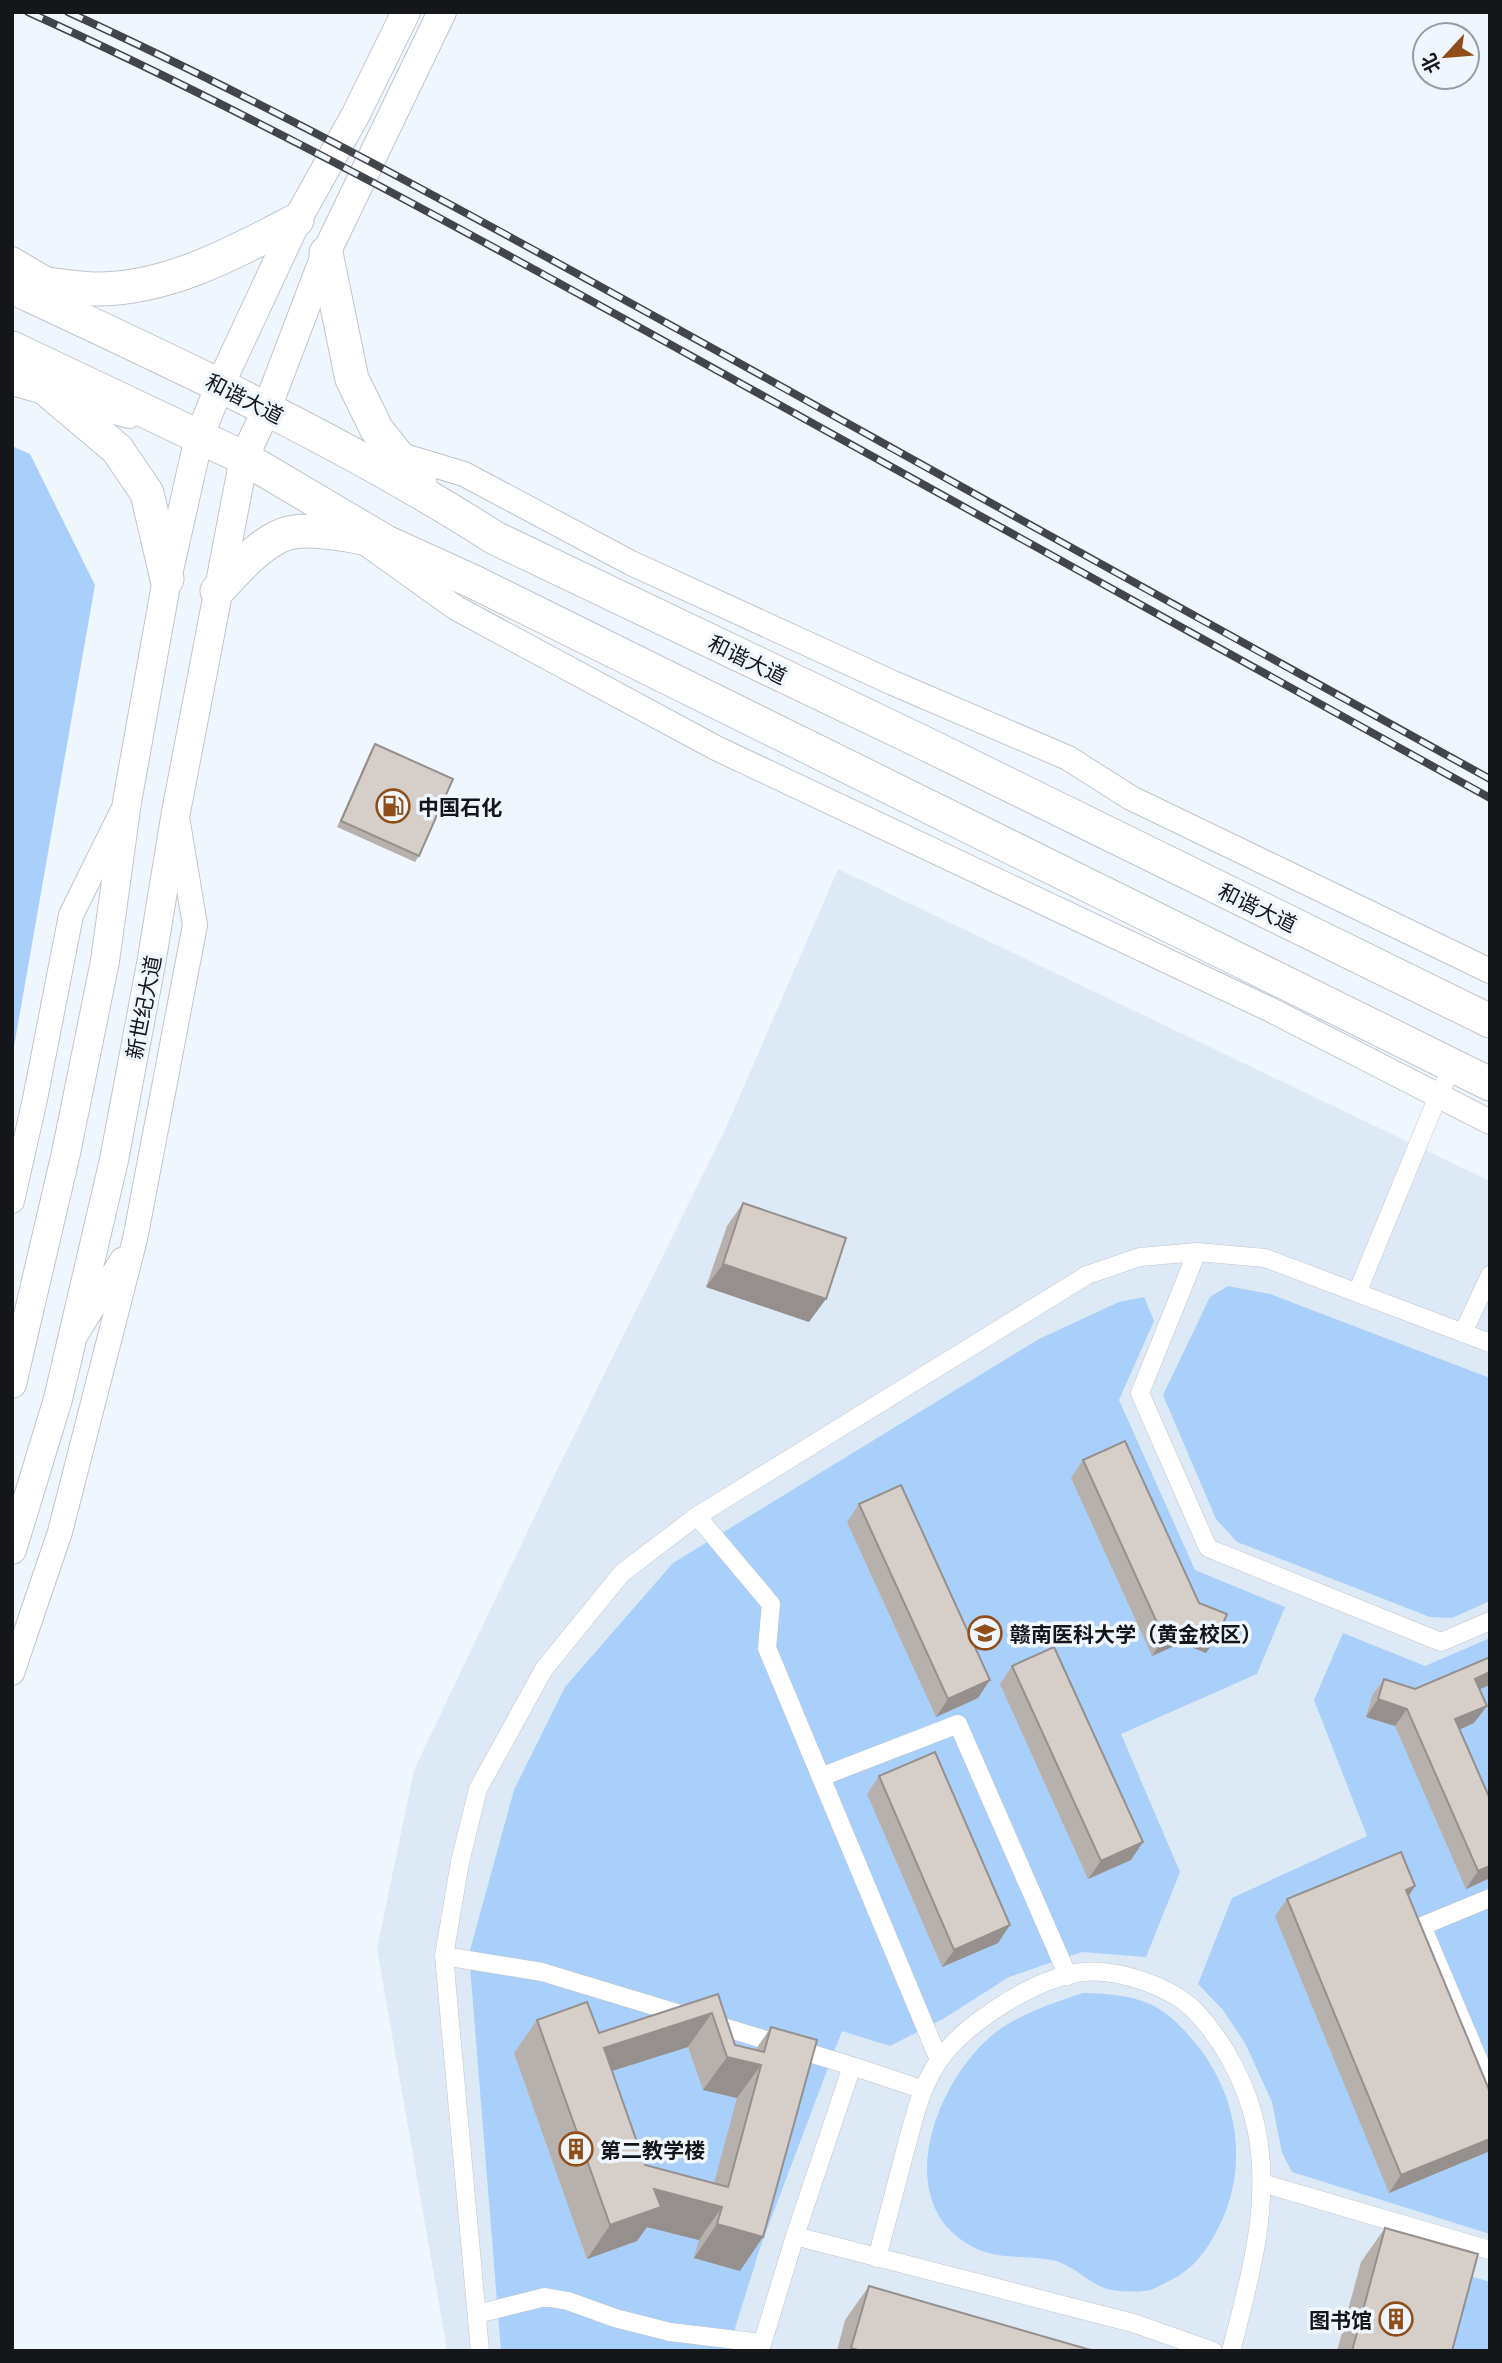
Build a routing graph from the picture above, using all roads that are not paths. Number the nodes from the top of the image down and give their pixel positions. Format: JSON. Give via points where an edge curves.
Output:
{"nodes":[{"id":1,"x":406,"y":12,"type":"edge"},
{"id":2,"x":442,"y":12,"type":"edge"},
{"id":3,"x":297,"y":220,"type":"junction"},
{"id":4,"x":326,"y":253,"type":"junction"},
{"id":5,"x":12,"y":259,"type":"edge"},
{"id":6,"x":12,"y":280,"type":"edge"},
{"id":7,"x":53,"y":284,"type":"junction"},
{"id":8,"x":12,"y":287,"type":"edge"},
{"id":9,"x":12,"y":348,"type":"edge"},
{"id":10,"x":12,"y":361,"type":"edge"},
{"id":11,"x":12,"y":383,"type":"edge"},
{"id":12,"x":220,"y":385,"type":"junction"},
{"id":13,"x":52,"y":394,"type":"junction"},
{"id":14,"x":267,"y":408,"type":"junction"},
{"id":15,"x":199,"y":437,"type":"junction"},
{"id":16,"x":396,"y":453,"type":"junction"},
{"id":17,"x":244,"y":458,"type":"junction"},
{"id":18,"x":430,"y":496,"type":"junction"},
{"id":19,"x":371,"y":540,"type":"junction"},
{"id":20,"x":167,"y":579,"type":"junction"},
{"id":21,"x":217,"y":591,"type":"junction"},
{"id":22,"x":127,"y":802,"type":"junction"},
{"id":23,"x":176,"y":812,"type":"junction"},
{"id":24,"x":1490,"y":971,"type":"edge"},
{"id":25,"x":1490,"y":1021,"type":"edge"},
{"id":26,"x":1453,"y":1066,"type":"junction"},
{"id":27,"x":1490,"y":1084,"type":"edge"},
{"id":28,"x":1438,"y":1096,"type":"junction"},
{"id":29,"x":1490,"y":1122,"type":"edge"},
{"id":30,"x":12,"y":1201,"type":"edge"},
{"id":31,"x":135,"y":1239,"type":"junction"},
{"id":32,"x":1197,"y":1252,"type":"junction"},
{"id":33,"x":1490,"y":1275,"type":"edge"},
{"id":34,"x":1357,"y":1293,"type":"junction"},
{"id":35,"x":1463,"y":1333,"type":"junction"},
{"id":36,"x":74,"y":1336,"type":"junction"},
{"id":37,"x":1490,"y":1343,"type":"edge"},
{"id":38,"x":12,"y":1384,"type":"edge"},
{"id":39,"x":697,"y":1516,"type":"junction"},
{"id":40,"x":12,"y":1550,"type":"edge"},
{"id":41,"x":1490,"y":1621,"type":"edge"},
{"id":42,"x":12,"y":1673,"type":"edge"},
{"id":43,"x":821,"y":1777,"type":"junction"},
{"id":44,"x":1490,"y":1898,"type":"edge"},
{"id":45,"x":444,"y":1956,"type":"junction"},
{"id":46,"x":1068,"y":1976,"type":"junction"},
{"id":47,"x":939,"y":2060,"type":"junction"},
{"id":48,"x":852,"y":2066,"type":"junction"},
{"id":49,"x":1490,"y":2087,"type":"edge"},
{"id":50,"x":922,"y":2090,"type":"junction"},
{"id":51,"x":1262,"y":2183,"type":"junction"},
{"id":52,"x":794,"y":2236,"type":"junction"},
{"id":53,"x":1490,"y":2250,"type":"edge"},
{"id":54,"x":877,"y":2258,"type":"junction"},
{"id":55,"x":477,"y":2314,"type":"junction"},
{"id":56,"x":761,"y":2347,"type":"edge"},
{"id":57,"x":480,"y":2351,"type":"edge"},
{"id":58,"x":1213,"y":2351,"type":"edge"},
{"id":59,"x":1231,"y":2351,"type":"edge"}],
"edges":[{"from":1,"to":3,"type":"main road"},
{"from":2,"to":4,"type":"main road","name":"新世纪大道"},
{"from":3,"to":7,"type":"highway","via":[[217,261],[157,281],[100,289]]},
{"from":3,"to":12,"type":"main road"},
{"from":4,"to":14,"type":"main road","name":"新世纪大道"},
{"from":4,"to":16,"type":"highway","via":[[352,379],[377,430]]},
{"from":5,"to":7,"type":"street"},
{"from":6,"to":7,"type":"highway"},
{"from":7,"to":12,"type":"street"},
{"from":8,"to":12,"type":"highway","name":"和谐大道"},
{"from":9,"to":15,"type":"highway"},
{"from":10,"to":13,"type":"highway"},
{"from":11,"to":13,"type":"street"},
{"from":12,"to":14,"type":"highway","name":"和谐大道"},
{"from":12,"to":15,"type":"main road"},
{"from":13,"to":15,"type":"street"},
{"from":13,"to":20,"type":"highway","via":[[117,449],[147,493]]},
{"from":14,"to":16,"type":"street"},
{"from":14,"to":17,"type":"main road","name":"新世纪大道"},
{"from":14,"to":18,"type":"highway","name":"和谐大道"},
{"from":15,"to":17,"type":"highway"},
{"from":15,"to":20,"type":"main road"},
{"from":16,"to":18,"type":"highway"},
{"from":16,"to":24,"type":"street","via":[[464,474],[631,563],[1068,758],[1131,798]]},
{"from":17,"to":19,"type":"highway"},
{"from":17,"to":21,"type":"main road","name":"新世纪大道"},
{"from":18,"to":25,"type":"highway","name":"和谐大道","via":[[495,538]]},
{"from":19,"to":21,"type":"highway","via":[[319,530],[280,535],[250,556]]},
{"from":19,"to":26,"type":"highway","via":[[476,583]]},
{"from":19,"to":28,"type":"street","via":[[456,608],[716,748],[1269,1009]]},
{"from":20,"to":22,"type":"main road"},
{"from":21,"to":23,"type":"main road","name":"新世纪大道"},
{"from":22,"to":30,"type":"street","via":[[71,915]]},
{"from":22,"to":38,"type":"main road","via":[[105,961]]},
{"from":23,"to":31,"type":"street","via":[[195,925]]},
{"from":23,"to":36,"type":"main road","name":"新世纪大道","via":[[116,1147]]},
{"from":26,"to":27,"type":"highway"},
{"from":26,"to":28,"type":"street"},
{"from":28,"to":29,"type":"street"},
{"from":28,"to":34,"type":"street"},
{"from":31,"to":36,"type":"street"},
{"from":31,"to":42,"type":"street","via":[[60,1532]]},
{"from":32,"to":34,"type":"street","via":[[1265,1258]]},
{"from":32,"to":39,"type":"street","via":[[1140,1257],[1087,1275]]},
{"from":32,"to":41,"type":"street","via":[[1140,1393],[1208,1549],[1441,1642]]},
{"from":33,"to":35,"type":"street"},
{"from":34,"to":35,"type":"street"},
{"from":35,"to":37,"type":"street"},
{"from":36,"to":40,"type":"main road","name":"新世纪大道"},
{"from":39,"to":43,"type":"street","via":[[771,1604],[767,1648]]},
{"from":39,"to":45,"type":"street","via":[[622,1573],[544,1669],[478,1789]]},
{"from":43,"to":46,"type":"street","via":[[958,1724]]},
{"from":43,"to":47,"type":"street"},
{"from":44,"to":49,"type":"street","via":[[1422,1926]]},
{"from":45,"to":48,"type":"street","via":[[542,1972]]},
{"from":45,"to":55,"type":"street"},
{"from":46,"to":47,"type":"street","via":[[1015,1997],[976,2021]]},
{"from":46,"to":51,"type":"street","via":[[1111,1972],[1140,1979],[1194,2010],[1226,2052],[1244,2089],[1256,2127]]},
{"from":47,"to":50,"type":"street"},
{"from":48,"to":50,"type":"street"},
{"from":48,"to":52,"type":"street"},
{"from":50,"to":54,"type":"street"},
{"from":51,"to":53,"type":"street"},
{"from":51,"to":59,"type":"street","via":[[1250,2280]]},
{"from":52,"to":54,"type":"street"},
{"from":52,"to":56,"type":"street"},
{"from":54,"to":58,"type":"street","via":[[1133,2323]]},
{"from":55,"to":56,"type":"street","via":[[545,2297],[670,2332]]},
{"from":55,"to":57,"type":"street"}]}
